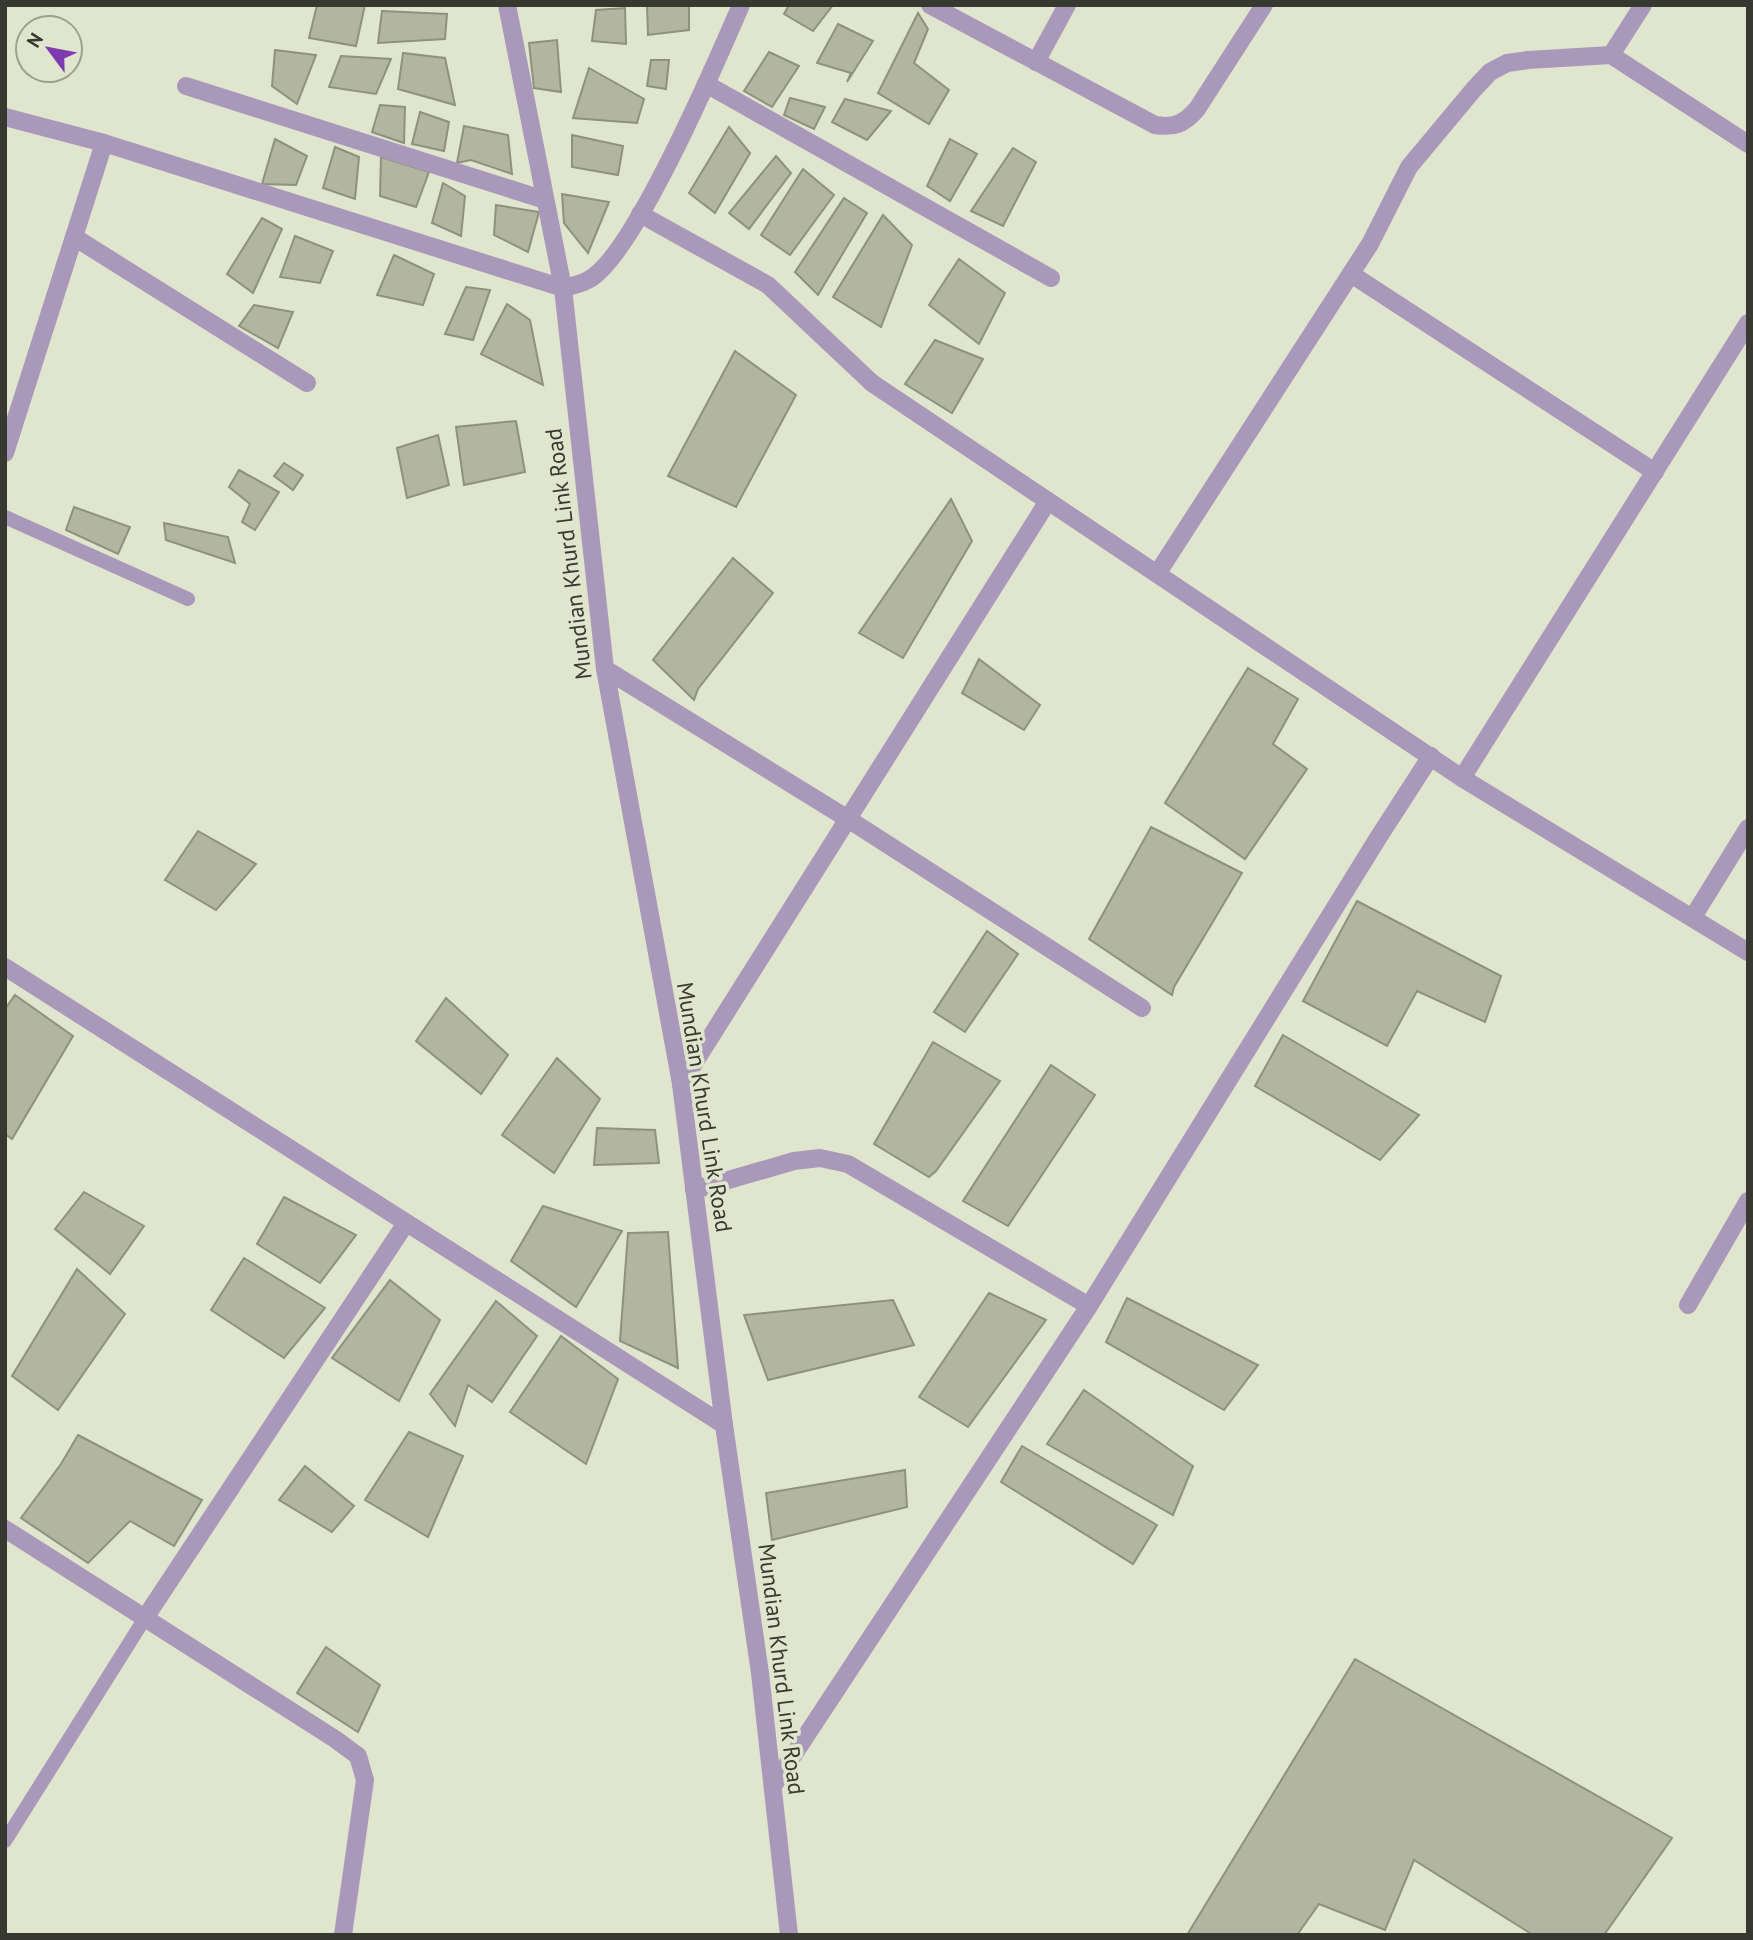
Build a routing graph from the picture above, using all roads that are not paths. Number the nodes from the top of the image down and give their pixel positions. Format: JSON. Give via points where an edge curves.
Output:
{"nodes":[{"id":1,"x":507,"y":5,"type":"edge"},
{"id":2,"x":741,"y":5,"type":"edge"},
{"id":3,"x":930,"y":5,"type":"edge"},
{"id":4,"x":1067,"y":5,"type":"edge"},
{"id":5,"x":1264,"y":5,"type":"edge"},
{"id":6,"x":1643,"y":5,"type":"edge"},
{"id":7,"x":1611,"y":55,"type":"junction"},
{"id":8,"x":1036,"y":62,"type":"junction"},
{"id":9,"x":706,"y":84,"type":"junction"},
{"id":10,"x":186,"y":86,"type":"dead end"},
{"id":11,"x":5,"y":117,"type":"edge"},
{"id":12,"x":104,"y":143,"type":"junction"},
{"id":13,"x":1748,"y":144,"type":"edge"},
{"id":14,"x":545,"y":200,"type":"junction"},
{"id":15,"x":640,"y":214,"type":"junction"},
{"id":16,"x":74,"y":237,"type":"junction"},
{"id":17,"x":1351,"y":274,"type":"junction"},
{"id":18,"x":1051,"y":278,"type":"dead end"},
{"id":19,"x":563,"y":288,"type":"junction"},
{"id":20,"x":1748,"y":323,"type":"edge"},
{"id":21,"x":307,"y":383,"type":"dead end"},
{"id":22,"x":6,"y":447,"type":"edge"},
{"id":23,"x":1655,"y":472,"type":"junction"},
{"id":24,"x":1048,"y":502,"type":"junction"},
{"id":25,"x":5,"y":517,"type":"edge"},
{"id":26,"x":1157,"y":574,"type":"junction"},
{"id":27,"x":188,"y":598,"type":"dead end"},
{"id":28,"x":605,"y":670,"type":"junction"},
{"id":29,"x":1431,"y":756,"type":"junction"},
{"id":30,"x":1462,"y":778,"type":"junction"},
{"id":31,"x":848,"y":819,"type":"junction"},
{"id":32,"x":1748,"y":828,"type":"edge"},
{"id":33,"x":1693,"y":918,"type":"junction"},
{"id":34,"x":1748,"y":953,"type":"edge"},
{"id":35,"x":5,"y":967,"type":"edge"},
{"id":36,"x":1142,"y":1009,"type":"dead end"},
{"id":37,"x":681,"y":1084,"type":"junction"},
{"id":38,"x":694,"y":1190,"type":"junction"},
{"id":39,"x":1748,"y":1201,"type":"edge"},
{"id":40,"x":406,"y":1223,"type":"junction"},
{"id":41,"x":1688,"y":1305,"type":"dead end"},
{"id":42,"x":1089,"y":1306,"type":"junction"},
{"id":43,"x":724,"y":1425,"type":"junction"},
{"id":44,"x":5,"y":1529,"type":"edge"},
{"id":45,"x":145,"y":1618,"type":"junction"},
{"id":46,"x":773,"y":1786,"type":"junction"},
{"id":47,"x":5,"y":1841,"type":"edge"},
{"id":48,"x":342,"y":1935,"type":"edge"},
{"id":49,"x":789,"y":1935,"type":"edge"}],
"edges":[{"from":1,"to":14,"type":"street","name":"Mundian Khurd Link Road"},
{"from":2,"to":9,"type":"street"},
{"from":3,"to":8,"type":"street"},
{"from":4,"to":8,"type":"street"},
{"from":5,"to":8,"type":"street","via":[[1196,109],[1187,120],[1171,127],[1154,125]]},
{"from":6,"to":7,"type":"street"},
{"from":7,"to":13,"type":"street"},
{"from":7,"to":17,"type":"street","via":[[1528,60],[1490,72],[1409,167]]},
{"from":9,"to":15,"type":"street"},
{"from":9,"to":18,"type":"street"},
{"from":10,"to":14,"type":"street"},
{"from":11,"to":12,"type":"street"},
{"from":12,"to":16,"type":"street"},
{"from":12,"to":19,"type":"street"},
{"from":14,"to":19,"type":"street","name":"Mundian Khurd Link Road"},
{"from":15,"to":19,"type":"street","via":[[607,264],[589,280]]},
{"from":15,"to":24,"type":"street","via":[[768,285],[872,383]]},
{"from":16,"to":21,"type":"street"},
{"from":16,"to":22,"type":"street"},
{"from":17,"to":23,"type":"street"},
{"from":17,"to":26,"type":"street"},
{"from":19,"to":28,"type":"street","name":"Mundian Khurd Link Road"},
{"from":20,"to":23,"type":"street"},
{"from":23,"to":30,"type":"street"},
{"from":24,"to":26,"type":"street"},
{"from":24,"to":31,"type":"street"},
{"from":25,"to":27,"type":"lane"},
{"from":26,"to":29,"type":"street"},
{"from":28,"to":31,"type":"street"},
{"from":28,"to":37,"type":"street","name":"Mundian Khurd Link Road"},
{"from":29,"to":30,"type":"street"},
{"from":29,"to":42,"type":"street"},
{"from":30,"to":33,"type":"street"},
{"from":31,"to":36,"type":"street"},
{"from":31,"to":37,"type":"street"},
{"from":32,"to":33,"type":"street"},
{"from":33,"to":34,"type":"street"},
{"from":35,"to":40,"type":"street"},
{"from":37,"to":38,"type":"street","name":"Mundian Khurd Link Road"},
{"from":38,"to":42,"type":"street","via":[[794,1161],[820,1158],[848,1164]]},
{"from":38,"to":43,"type":"street","name":"Mundian Khurd Link Road"},
{"from":39,"to":41,"type":"street"},
{"from":40,"to":43,"type":"street"},
{"from":40,"to":45,"type":"street"},
{"from":42,"to":46,"type":"street"},
{"from":43,"to":46,"type":"street","name":"Mundian Khurd Link Road"},
{"from":44,"to":45,"type":"street"},
{"from":45,"to":47,"type":"lane"},
{"from":45,"to":48,"type":"street","via":[[358,1756],[365,1780]]},
{"from":46,"to":49,"type":"street","name":"Mundian Khurd Link Road"}]}
